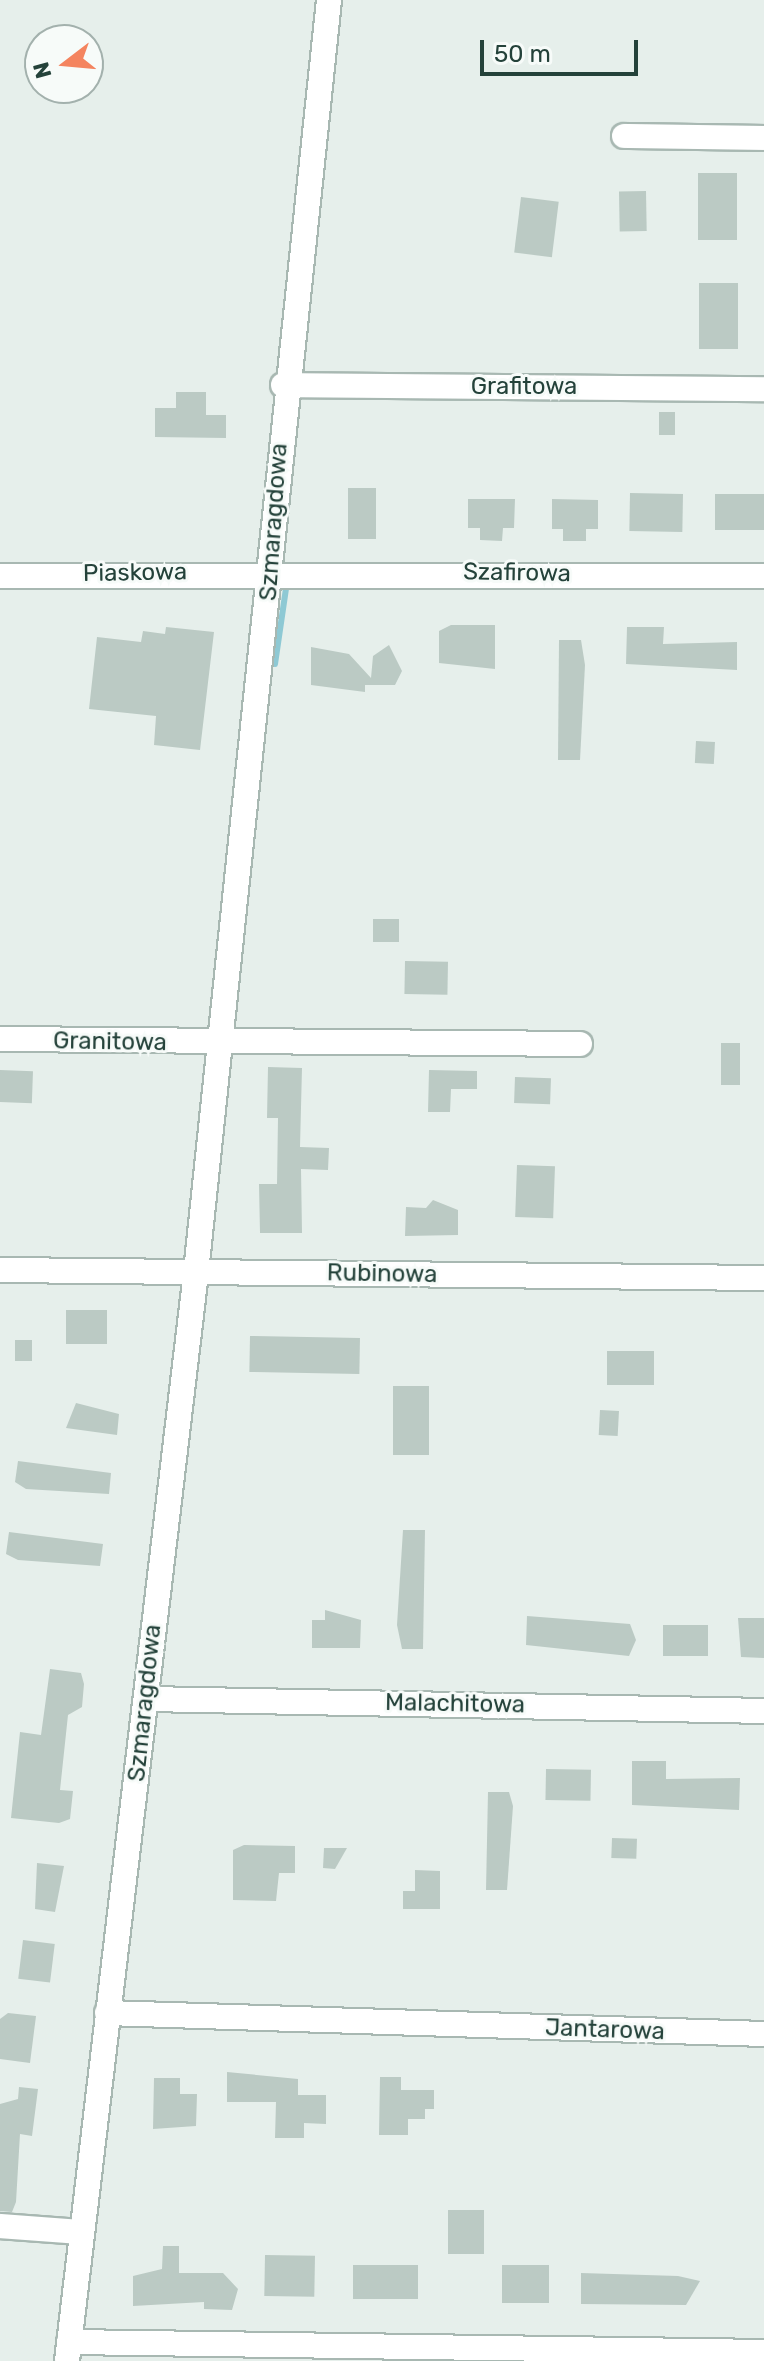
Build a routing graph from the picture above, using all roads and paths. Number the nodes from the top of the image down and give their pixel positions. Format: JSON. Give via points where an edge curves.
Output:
{"nodes":[{"id":1,"x":329,"y":0,"type":"edge"},
{"id":2,"x":624,"y":136,"type":"dead end"},
{"id":3,"x":764,"y":138,"type":"edge"},
{"id":4,"x":283,"y":385,"type":"junction"},
{"id":5,"x":764,"y":389,"type":"edge"},
{"id":6,"x":271,"y":571,"type":"junction"},
{"id":7,"x":0,"y":576,"type":"edge"},
{"id":8,"x":764,"y":576,"type":"edge"},
{"id":9,"x":0,"y":1039,"type":"edge"},
{"id":10,"x":220,"y":1044,"type":"junction"},
{"id":11,"x":580,"y":1044,"type":"dead end"},
{"id":12,"x":0,"y":1270,"type":"edge"},
{"id":13,"x":196,"y":1272,"type":"junction"},
{"id":14,"x":764,"y":1278,"type":"edge"},
{"id":15,"x":147,"y":1699,"type":"junction"},
{"id":16,"x":764,"y":1711,"type":"edge"},
{"id":17,"x":107,"y":2013,"type":"junction"},
{"id":18,"x":764,"y":2034,"type":"edge"},
{"id":19,"x":0,"y":2226,"type":"edge"},
{"id":20,"x":79,"y":2232,"type":"junction"},
{"id":21,"x":68,"y":2351,"type":"edge"},
{"id":22,"x":764,"y":2352,"type":"edge"}],
"edges":[{"from":1,"to":4,"type":"street","name":"Szmaragdowa"},
{"from":2,"to":3,"type":"street"},
{"from":4,"to":5,"type":"street","name":"Grafitowa"},
{"from":4,"to":6,"type":"street","name":"Szmaragdowa"},
{"from":6,"to":7,"type":"street","name":"Piaskowa"},
{"from":6,"to":8,"type":"street","name":"Szafirowa"},
{"from":6,"to":10,"type":"street","name":"Szmaragdowa"},
{"from":9,"to":10,"type":"street","name":"Granitowa"},
{"from":10,"to":11,"type":"street"},
{"from":10,"to":13,"type":"street","name":"Szmaragdowa"},
{"from":12,"to":13,"type":"street","name":"Rubinowa"},
{"from":13,"to":14,"type":"street","name":"Rubinowa"},
{"from":13,"to":15,"type":"street","name":"Szmaragdowa"},
{"from":15,"to":16,"type":"street","name":"Malachitowa"},
{"from":15,"to":17,"type":"street","name":"Szmaragdowa"},
{"from":17,"to":18,"type":"street","name":"Jantarowa"},
{"from":17,"to":20,"type":"street","name":"Szmaragdowa"},
{"from":19,"to":20,"type":"street"},
{"from":20,"to":21,"type":"street","name":"Szmaragdowa"},
{"from":21,"to":22,"type":"street"}]}
